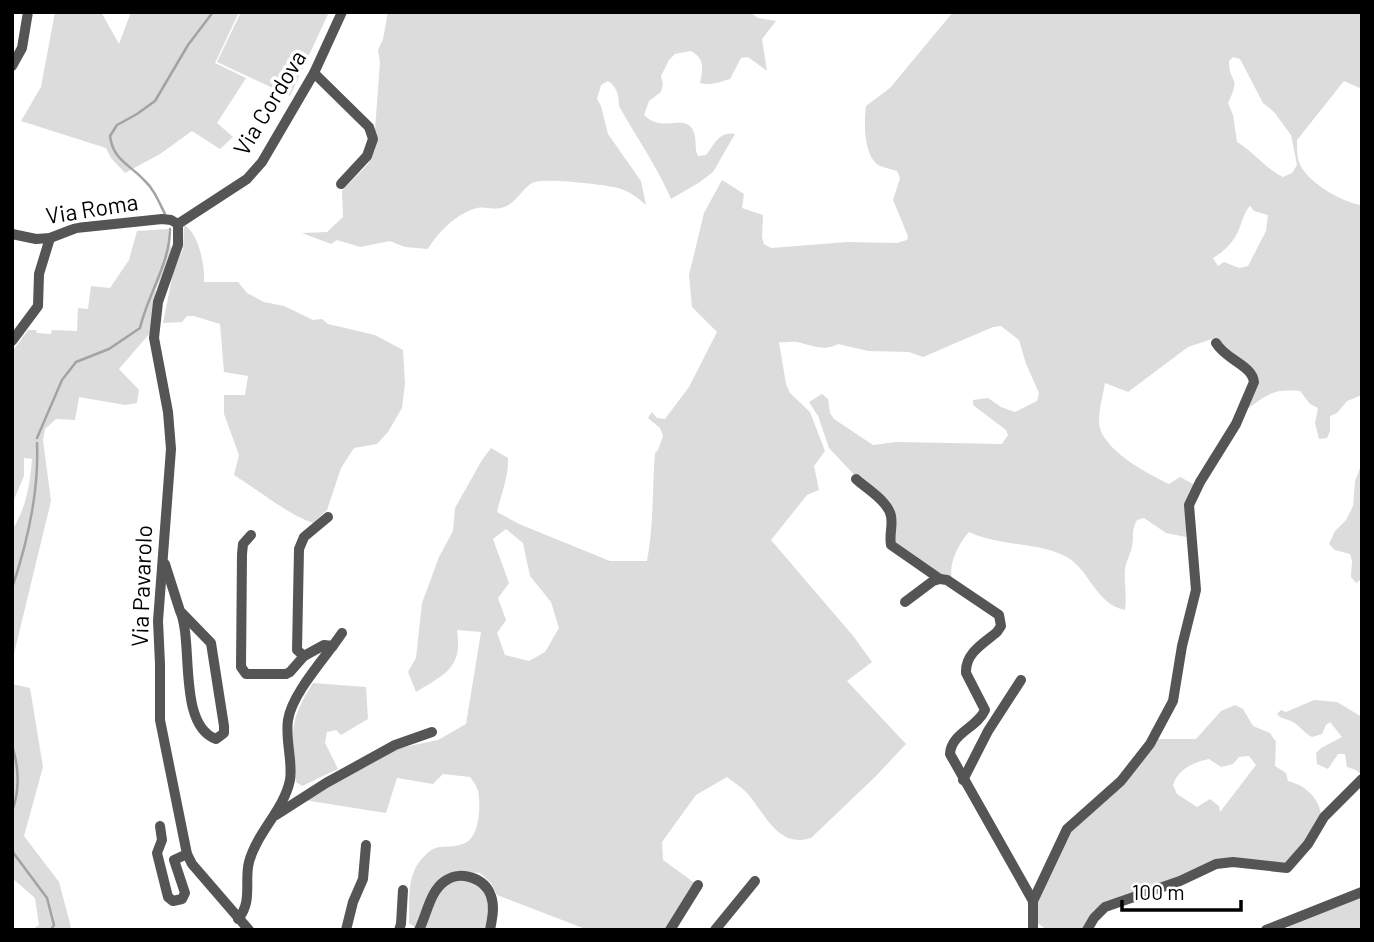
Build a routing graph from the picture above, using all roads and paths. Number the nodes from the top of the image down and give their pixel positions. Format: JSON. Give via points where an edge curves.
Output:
{"nodes":[{"id":1,"x":28,"y":12,"type":"edge"},
{"id":2,"x":342,"y":12,"type":"edge"},
{"id":3,"x":12,"y":66,"type":"edge"},
{"id":4,"x":314,"y":73,"type":"junction"},
{"id":5,"x":341,"y":184,"type":"dead end"},
{"id":6,"x":178,"y":223,"type":"junction"},
{"id":7,"x":12,"y":231,"type":"edge"},
{"id":8,"x":50,"y":238,"type":"junction"},
{"id":9,"x":12,"y":341,"type":"edge"},
{"id":10,"x":1216,"y":343,"type":"dead end"},
{"id":11,"x":856,"y":478,"type":"dead end"},
{"id":12,"x":328,"y":517,"type":"dead end"},
{"id":13,"x":251,"y":536,"type":"dead end"},
{"id":14,"x":162,"y":558,"type":"junction"},
{"id":15,"x":940,"y":579,"type":"junction"},
{"id":16,"x":905,"y":602,"type":"dead end"},
{"id":17,"x":180,"y":611,"type":"junction"},
{"id":18,"x":342,"y":633,"type":"dead end"},
{"id":19,"x":333,"y":646,"type":"junction"},
{"id":20,"x":304,"y":656,"type":"junction"},
{"id":21,"x":1021,"y":680,"type":"dead end"},
{"id":22,"x":432,"y":732,"type":"dead end"},
{"id":23,"x":1362,"y":779,"type":"edge"},
{"id":24,"x":963,"y":780,"type":"junction"},
{"id":25,"x":273,"y":817,"type":"junction"},
{"id":26,"x":160,"y":825,"type":"dead end"},
{"id":27,"x":366,"y":845,"type":"dead end"},
{"id":28,"x":187,"y":854,"type":"junction"},
{"id":29,"x":755,"y":881,"type":"dead end"},
{"id":30,"x":698,"y":885,"type":"dead end"},
{"id":31,"x":403,"y":890,"type":"dead end"},
{"id":32,"x":1362,"y":892,"type":"edge"},
{"id":33,"x":1033,"y":901,"type":"junction"},
{"id":34,"x":239,"y":919,"type":"junction"},
{"id":35,"x":1033,"y":925,"type":"edge"},
{"id":36,"x":1271,"y":928,"type":"edge"},
{"id":37,"x":249,"y":930,"type":"edge"},
{"id":38,"x":346,"y":930,"type":"edge"},
{"id":39,"x":399,"y":930,"type":"edge"},
{"id":40,"x":419,"y":930,"type":"edge"},
{"id":41,"x":490,"y":930,"type":"edge"},
{"id":42,"x":670,"y":930,"type":"edge"},
{"id":43,"x":716,"y":930,"type":"edge"},
{"id":44,"x":1046,"y":930,"type":"edge"},
{"id":45,"x":1087,"y":930,"type":"edge"}],
"edges":[{"from":1,"to":3,"type":"street","via":[[22,48]]},
{"from":2,"to":4,"type":"street","name":"Via Cordova"},
{"from":4,"to":5,"type":"street","via":[[369,127],[373,139],[367,156]]},
{"from":4,"to":6,"type":"street","name":"Via Cordova","via":[[254,171]]},
{"from":6,"to":8,"type":"street","name":"Via Roma","via":[[162,219],[76,228]]},
{"from":6,"to":14,"type":"street","name":"Via Pavarolo","via":[[178,245],[158,302],[154,338],[171,449]]},
{"from":7,"to":8,"type":"street","name":"Via Roma","via":[[36,239]]},
{"from":8,"to":9,"type":"street","via":[[40,274],[38,306]]},
{"from":10,"to":33,"type":"street","via":[[1251,371],[1254,382],[1236,424],[1189,505],[1196,590],[1173,701],[1150,744],[1121,781],[1067,829]]},
{"from":11,"to":15,"type":"street","via":[[887,507],[892,517],[891,545]]},
{"from":12,"to":20,"type":"street","via":[[304,537],[299,549],[297,650]]},
{"from":13,"to":20,"type":"street","via":[[243,544],[242,554],[241,667],[246,674],[286,674]]},
{"from":14,"to":17,"type":"street"},
{"from":14,"to":28,"type":"street","name":"Via Pavarolo","via":[[160,720]]},
{"from":15,"to":16,"type":"street"},
{"from":15,"to":24,"type":"street","via":[[993,609],[1001,620],[997,632],[967,658],[966,673],[985,710],[950,747]]},
{"from":17,"to":17,"type":"street","via":[[211,643],[224,726],[224,733],[216,739],[201,726],[193,708]]},
{"from":18,"to":19,"type":"street"},
{"from":19,"to":20,"type":"street","via":[[324,645]]},
{"from":19,"to":25,"type":"street","via":[[299,694],[288,719],[290,779]]},
{"from":21,"to":24,"type":"street"},
{"from":22,"to":25,"type":"street","via":[[395,745]]},
{"from":23,"to":45,"type":"street","via":[[1324,817],[1287,868],[1216,864],[1105,907]]},
{"from":24,"to":33,"type":"street"},
{"from":25,"to":34,"type":"street","via":[[249,863],[247,903]]},
{"from":26,"to":28,"type":"street","via":[[162,840],[157,853],[173,901],[185,893],[174,860]]},
{"from":27,"to":38,"type":"street","via":[[363,879]]},
{"from":28,"to":34,"type":"street","name":"Via Pavarolo"},
{"from":29,"to":43,"type":"street"},
{"from":30,"to":42,"type":"street"},
{"from":31,"to":39,"type":"street"},
{"from":32,"to":36,"type":"street"},
{"from":33,"to":35,"type":"street"},
{"from":34,"to":37,"type":"street","name":"Via Pavarolo"},
{"from":35,"to":44,"type":"street"},
{"from":40,"to":41,"type":"street","via":[[444,881],[465,875],[484,885],[491,896]]}]}
